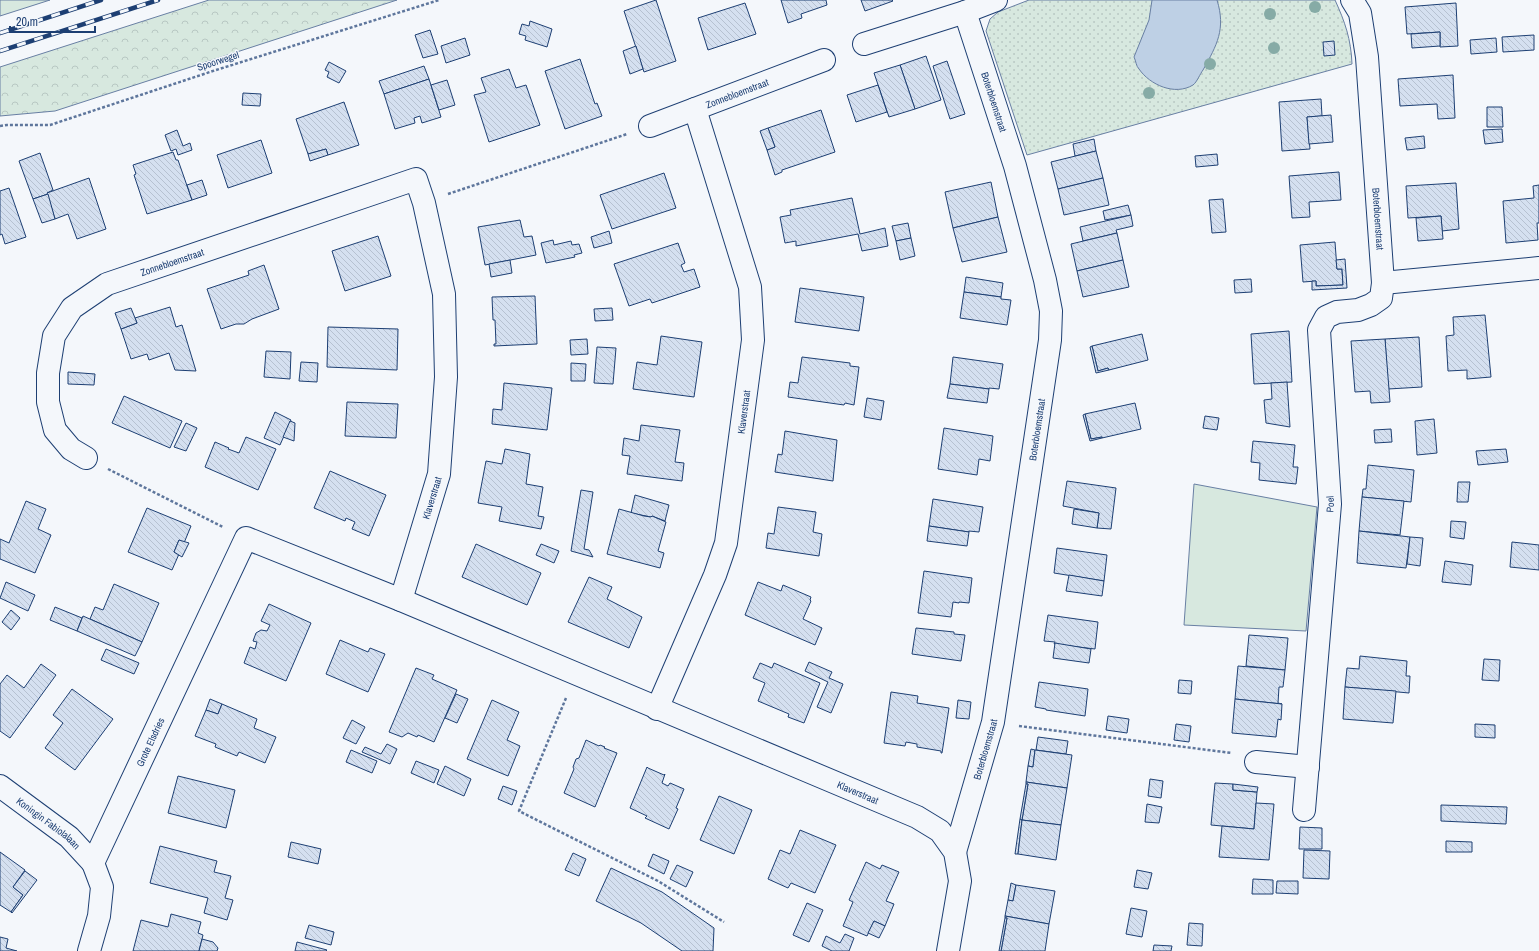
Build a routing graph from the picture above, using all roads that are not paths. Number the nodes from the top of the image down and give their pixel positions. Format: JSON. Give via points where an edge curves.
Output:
{"nodes":[{"id":1,"x":996,"y":0,"type":"edge"},
{"id":2,"x":1352,"y":0,"type":"edge"},
{"id":3,"x":965,"y":12,"type":"junction"},
{"id":4,"x":864,"y":44,"type":"dead end"},
{"id":5,"x":824,"y":60,"type":"dead end"},
{"id":6,"x":695,"y":109,"type":"junction"},
{"id":7,"x":650,"y":126,"type":"road end"},
{"id":8,"x":424,"y":203,"type":"joint"},
{"id":9,"x":1539,"y":268,"type":"edge"},
{"id":10,"x":1383,"y":283,"type":"junction"},
{"id":11,"x":86,"y":458,"type":"road end"},
{"id":12,"x":246,"y":538,"type":"joint"},
{"id":13,"x":401,"y":600,"type":"junction"},
{"id":14,"x":657,"y":709,"type":"junction"},
{"id":15,"x":1256,"y":762,"type":"road end"},
{"id":16,"x":1308,"y":767,"type":"junction"},
{"id":17,"x":0,"y":786,"type":"edge"},
{"id":18,"x":1304,"y":810,"type":"dead end"},
{"id":19,"x":955,"y":852,"type":"junction"},
{"id":20,"x":93,"y":863,"type":"junction"},
{"id":21,"x":89,"y":951,"type":"edge"},
{"id":22,"x":948,"y":951,"type":"edge"}],
"edges":[{"from":1,"to":3,"type":"street"},
{"from":2,"to":10,"type":"street","name":"Boterbloemstraat","via":[[1360,13],[1367,57]]},
{"from":3,"to":4,"type":"street"},
{"from":3,"to":19,"type":"street","name":"Boterbloemstraat","via":[[1015,166],[1051,312],[1050,340],[993,722]]},
{"from":5,"to":6,"type":"street","name":"Zonnebloemstraat"},
{"from":6,"to":7,"type":"street","name":"Zonnebloemstraat"},
{"from":6,"to":14,"type":"street","name":"Klaverstraat","via":[[750,287],[753,340],[726,543],[715,575]]},
{"from":8,"to":11,"type":"street","name":"Zonnebloemstraat","via":[[416,179],[107,284],[72,308],[54,336],[48,373],[48,402],[55,430],[71,449]]},
{"from":8,"to":13,"type":"street","name":"Klaverstraat","via":[[444,294],[446,377],[439,474]]},
{"from":9,"to":10,"type":"street"},
{"from":10,"to":16,"type":"street","name":"Poel","via":[[1381,298],[1376,302],[1358,310],[1337,312],[1326,317],[1319,330],[1330,504]]},
{"from":12,"to":13,"type":"street","name":"Klaverstraat"},
{"from":12,"to":20,"type":"street","name":"Grote Elsdries"},
{"from":13,"to":14,"type":"street","name":"Klaverstraat"},
{"from":14,"to":19,"type":"street","name":"Klaverstraat","via":[[916,817],[940,831]]},
{"from":15,"to":16,"type":"street"},
{"from":16,"to":18,"type":"street","name":"Poel"},
{"from":17,"to":20,"type":"street","name":"Koningin Fabiolalaan","via":[[69,837]]},
{"from":19,"to":22,"type":"street","name":"Klaverstraat","via":[[960,881]]},
{"from":20,"to":21,"type":"street","via":[[102,887],[99,916]]}]}
